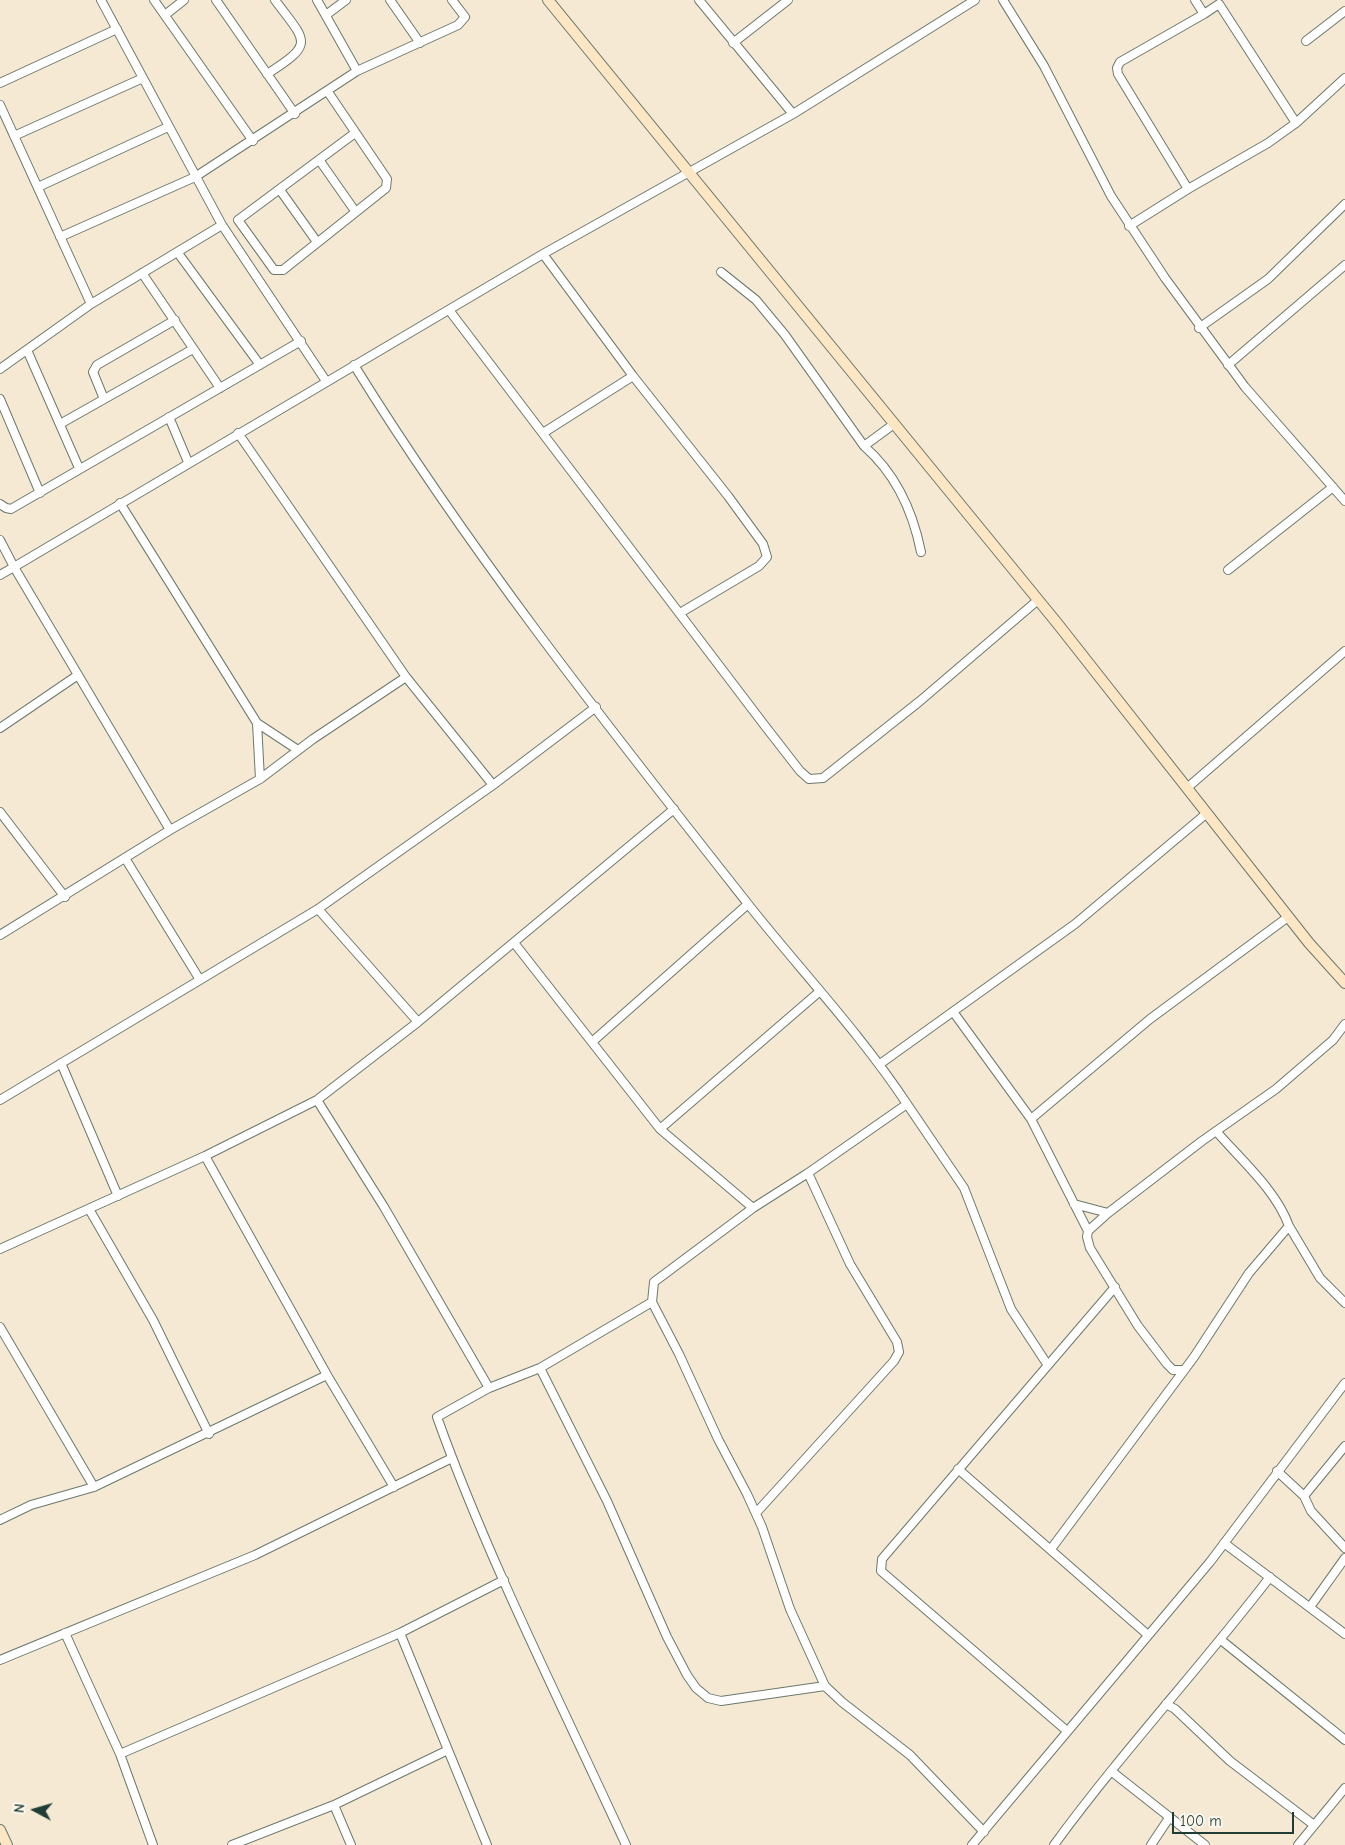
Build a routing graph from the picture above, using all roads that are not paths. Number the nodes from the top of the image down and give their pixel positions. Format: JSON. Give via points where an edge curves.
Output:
{"nodes":[{"id":1,"x":101,"y":0,"type":"edge"},
{"id":2,"x":154,"y":0,"type":"edge"},
{"id":3,"x":184,"y":0,"type":"edge"},
{"id":4,"x":216,"y":0,"type":"edge"},
{"id":5,"x":274,"y":0,"type":"edge"},
{"id":6,"x":317,"y":0,"type":"edge"},
{"id":7,"x":346,"y":0,"type":"edge"},
{"id":8,"x":390,"y":0,"type":"edge"},
{"id":9,"x":452,"y":0,"type":"edge"},
{"id":10,"x":548,"y":0,"type":"edge"},
{"id":11,"x":699,"y":0,"type":"edge"},
{"id":12,"x":788,"y":0,"type":"edge"},
{"id":13,"x":975,"y":0,"type":"edge"},
{"id":14,"x":1003,"y":0,"type":"edge"},
{"id":15,"x":1195,"y":0,"type":"edge"},
{"id":16,"x":1345,"y":10,"type":"edge"},
{"id":17,"x":164,"y":14,"type":"junction"},
{"id":18,"x":1204,"y":14,"type":"junction"},
{"id":19,"x":326,"y":15,"type":"junction"},
{"id":20,"x":117,"y":29,"type":"junction"},
{"id":21,"x":1306,"y":41,"type":"dead end"},
{"id":22,"x":420,"y":43,"type":"junction"},
{"id":23,"x":733,"y":43,"type":"junction"},
{"id":24,"x":357,"y":71,"type":"junction"},
{"id":25,"x":267,"y":74,"type":"junction"},
{"id":26,"x":143,"y":78,"type":"junction"},
{"id":27,"x":1345,"y":78,"type":"edge"},
{"id":28,"x":0,"y":83,"type":"edge"},
{"id":29,"x":328,"y":92,"type":"junction"},
{"id":30,"x":0,"y":105,"type":"edge"},
{"id":31,"x":295,"y":114,"type":"junction"},
{"id":32,"x":793,"y":114,"type":"junction"},
{"id":33,"x":1296,"y":123,"type":"junction"},
{"id":34,"x":168,"y":127,"type":"junction"},
{"id":35,"x":355,"y":133,"type":"junction"},
{"id":36,"x":14,"y":136,"type":"junction"},
{"id":37,"x":252,"y":141,"type":"junction"},
{"id":38,"x":320,"y":161,"type":"junction"},
{"id":39,"x":689,"y":171,"type":"junction"},
{"id":40,"x":195,"y":177,"type":"junction"},
{"id":41,"x":38,"y":187,"type":"junction"},
{"id":42,"x":1188,"y":189,"type":"junction"},
{"id":43,"x":280,"y":190,"type":"junction"},
{"id":44,"x":1345,"y":204,"type":"edge"},
{"id":45,"x":356,"y":211,"type":"junction"},
{"id":46,"x":222,"y":225,"type":"junction"},
{"id":47,"x":1129,"y":226,"type":"junction"},
{"id":48,"x":60,"y":237,"type":"junction"},
{"id":49,"x":317,"y":242,"type":"junction"},
{"id":50,"x":178,"y":253,"type":"junction"},
{"id":51,"x":543,"y":254,"type":"junction"},
{"id":52,"x":1345,"y":265,"type":"edge"},
{"id":53,"x":721,"y":272,"type":"dead end"},
{"id":54,"x":142,"y":273,"type":"junction"},
{"id":55,"x":91,"y":304,"type":"junction"},
{"id":56,"x":449,"y":310,"type":"junction"},
{"id":57,"x":175,"y":320,"type":"junction"},
{"id":58,"x":1199,"y":328,"type":"junction"},
{"id":59,"x":300,"y":342,"type":"junction"},
{"id":60,"x":193,"y":349,"type":"junction"},
{"id":61,"x":27,"y":350,"type":"junction"},
{"id":62,"x":260,"y":365,"type":"junction"},
{"id":63,"x":354,"y":365,"type":"junction"},
{"id":64,"x":1228,"y":365,"type":"junction"},
{"id":65,"x":0,"y":368,"type":"edge"},
{"id":66,"x":633,"y":376,"type":"junction"},
{"id":67,"x":326,"y":381,"type":"junction"},
{"id":68,"x":220,"y":388,"type":"junction"},
{"id":69,"x":0,"y":399,"type":"edge"},
{"id":70,"x":104,"y":399,"type":"junction"},
{"id":71,"x":168,"y":417,"type":"junction"},
{"id":72,"x":60,"y":424,"type":"junction"},
{"id":73,"x":894,"y":424,"type":"junction"},
{"id":74,"x":238,"y":433,"type":"junction"},
{"id":75,"x":543,"y":433,"type":"junction"},
{"id":76,"x":864,"y":446,"type":"junction"},
{"id":77,"x":188,"y":462,"type":"junction"},
{"id":78,"x":79,"y":468,"type":"junction"},
{"id":79,"x":1333,"y":487,"type":"junction"},
{"id":80,"x":40,"y":493,"type":"junction"},
{"id":81,"x":1345,"y":501,"type":"edge"},
{"id":82,"x":0,"y":504,"type":"edge"},
{"id":83,"x":120,"y":504,"type":"junction"},
{"id":84,"x":0,"y":540,"type":"edge"},
{"id":85,"x":921,"y":552,"type":"dead end"},
{"id":86,"x":14,"y":567,"type":"junction"},
{"id":87,"x":1228,"y":570,"type":"dead end"},
{"id":88,"x":0,"y":575,"type":"edge"},
{"id":89,"x":1038,"y":600,"type":"junction"},
{"id":90,"x":680,"y":613,"type":"junction"},
{"id":91,"x":1345,"y":651,"type":"edge"},
{"id":92,"x":78,"y":675,"type":"junction"},
{"id":93,"x":406,"y":677,"type":"junction"},
{"id":94,"x":596,"y":707,"type":"junction"},
{"id":95,"x":257,"y":722,"type":"junction"},
{"id":96,"x":0,"y":728,"type":"edge"},
{"id":97,"x":298,"y":750,"type":"junction"},
{"id":98,"x":260,"y":779,"type":"junction"},
{"id":99,"x":493,"y":785,"type":"junction"},
{"id":100,"x":1187,"y":788,"type":"junction"},
{"id":101,"x":674,"y":809,"type":"junction"},
{"id":102,"x":0,"y":812,"type":"edge"},
{"id":103,"x":1207,"y":813,"type":"junction"},
{"id":104,"x":170,"y":830,"type":"junction"},
{"id":105,"x":125,"y":858,"type":"junction"},
{"id":106,"x":65,"y":896,"type":"junction"},
{"id":107,"x":748,"y":904,"type":"junction"},
{"id":108,"x":318,"y":910,"type":"junction"},
{"id":109,"x":1288,"y":917,"type":"junction"},
{"id":110,"x":0,"y":935,"type":"edge"},
{"id":111,"x":515,"y":944,"type":"junction"},
{"id":112,"x":200,"y":980,"type":"junction"},
{"id":113,"x":1345,"y":983,"type":"edge"},
{"id":114,"x":819,"y":992,"type":"junction"},
{"id":115,"x":954,"y":1013,"type":"junction"},
{"id":116,"x":418,"y":1022,"type":"junction"},
{"id":117,"x":1345,"y":1024,"type":"edge"},
{"id":118,"x":592,"y":1042,"type":"junction"},
{"id":119,"x":61,"y":1063,"type":"junction"},
{"id":120,"x":880,"y":1064,"type":"junction"},
{"id":121,"x":0,"y":1100,"type":"edge"},
{"id":122,"x":317,"y":1100,"type":"junction"},
{"id":123,"x":907,"y":1104,"type":"junction"},
{"id":124,"x":1031,"y":1119,"type":"junction"},
{"id":125,"x":660,"y":1129,"type":"junction"},
{"id":126,"x":1216,"y":1131,"type":"junction"},
{"id":127,"x":205,"y":1156,"type":"junction"},
{"id":128,"x":808,"y":1173,"type":"junction"},
{"id":129,"x":118,"y":1196,"type":"junction"},
{"id":130,"x":1074,"y":1204,"type":"junction"},
{"id":131,"x":753,"y":1208,"type":"junction"},
{"id":132,"x":89,"y":1209,"type":"junction"},
{"id":133,"x":1108,"y":1213,"type":"junction"},
{"id":134,"x":1289,"y":1226,"type":"junction"},
{"id":135,"x":1088,"y":1231,"type":"junction"},
{"id":136,"x":0,"y":1249,"type":"edge"},
{"id":137,"x":1115,"y":1287,"type":"junction"},
{"id":138,"x":652,"y":1302,"type":"junction"},
{"id":139,"x":1345,"y":1303,"type":"edge"},
{"id":140,"x":0,"y":1327,"type":"edge"},
{"id":141,"x":1048,"y":1364,"type":"junction"},
{"id":142,"x":540,"y":1368,"type":"junction"},
{"id":143,"x":1184,"y":1370,"type":"junction"},
{"id":144,"x":327,"y":1375,"type":"junction"},
{"id":145,"x":1345,"y":1383,"type":"edge"},
{"id":146,"x":490,"y":1388,"type":"junction"},
{"id":147,"x":209,"y":1434,"type":"junction"},
{"id":148,"x":1345,"y":1446,"type":"edge"},
{"id":149,"x":452,"y":1458,"type":"junction"},
{"id":150,"x":958,"y":1469,"type":"junction"},
{"id":151,"x":1277,"y":1471,"type":"junction"},
{"id":152,"x":394,"y":1486,"type":"junction"},
{"id":153,"x":94,"y":1487,"type":"junction"},
{"id":154,"x":1304,"y":1496,"type":"junction"},
{"id":155,"x":756,"y":1513,"type":"junction"},
{"id":156,"x":0,"y":1520,"type":"edge"},
{"id":157,"x":1224,"y":1543,"type":"junction"},
{"id":158,"x":1345,"y":1548,"type":"edge"},
{"id":159,"x":1051,"y":1550,"type":"junction"},
{"id":160,"x":1345,"y":1558,"type":"edge"},
{"id":161,"x":1270,"y":1577,"type":"junction"},
{"id":162,"x":504,"y":1580,"type":"junction"},
{"id":163,"x":1310,"y":1607,"type":"junction"},
{"id":164,"x":65,"y":1633,"type":"junction"},
{"id":165,"x":400,"y":1633,"type":"junction"},
{"id":166,"x":1345,"y":1634,"type":"edge"},
{"id":167,"x":1148,"y":1635,"type":"junction"},
{"id":168,"x":1221,"y":1640,"type":"junction"},
{"id":169,"x":0,"y":1660,"type":"edge"},
{"id":170,"x":825,"y":1686,"type":"junction"},
{"id":171,"x":1166,"y":1704,"type":"junction"},
{"id":172,"x":1067,"y":1731,"type":"junction"},
{"id":173,"x":1345,"y":1740,"type":"edge"},
{"id":174,"x":448,"y":1750,"type":"junction"},
{"id":175,"x":120,"y":1754,"type":"junction"},
{"id":176,"x":1111,"y":1771,"type":"junction"},
{"id":177,"x":1345,"y":1788,"type":"edge"},
{"id":178,"x":334,"y":1805,"type":"junction"},
{"id":179,"x":1169,"y":1818,"type":"junction"},
{"id":180,"x":1314,"y":1825,"type":"junction"},
{"id":181,"x":0,"y":1830,"type":"edge"},
{"id":182,"x":984,"y":1832,"type":"junction"},
{"id":183,"x":7,"y":1845,"type":"edge"},
{"id":184,"x":153,"y":1845,"type":"edge"},
{"id":185,"x":232,"y":1845,"type":"edge"},
{"id":186,"x":351,"y":1845,"type":"edge"},
{"id":187,"x":488,"y":1845,"type":"edge"},
{"id":188,"x":626,"y":1845,"type":"edge"},
{"id":189,"x":972,"y":1845,"type":"edge"},
{"id":190,"x":1054,"y":1845,"type":"edge"},
{"id":191,"x":1152,"y":1845,"type":"edge"},
{"id":192,"x":1205,"y":1845,"type":"edge"},
{"id":193,"x":1298,"y":1845,"type":"edge"}],
"edges":[{"from":1,"to":20,"type":"street"},
{"from":2,"to":17,"type":"street"},
{"from":3,"to":17,"type":"street"},
{"from":4,"to":25,"type":"street"},
{"from":5,"to":25,"type":"street","via":[[299,33],[301,47],[294,57]]},
{"from":6,"to":19,"type":"street"},
{"from":7,"to":19,"type":"street"},
{"from":8,"to":22,"type":"street"},
{"from":9,"to":22,"type":"street","via":[[465,17],[458,25]]},
{"from":10,"to":39,"type":"street"},
{"from":11,"to":23,"type":"street"},
{"from":12,"to":23,"type":"street"},
{"from":13,"to":32,"type":"street"},
{"from":14,"to":47,"type":"street","via":[[1044,66],[1110,196]]},
{"from":15,"to":18,"type":"street"},
{"from":16,"to":21,"type":"street"},
{"from":17,"to":37,"type":"street"},
{"from":18,"to":33,"type":"street","via":[[1219,4]]},
{"from":18,"to":42,"type":"street","via":[[1120,62],[1117,68]]},
{"from":19,"to":24,"type":"street"},
{"from":20,"to":26,"type":"street"},
{"from":20,"to":28,"type":"street"},
{"from":22,"to":24,"type":"street"},
{"from":23,"to":32,"type":"street"},
{"from":24,"to":29,"type":"street"},
{"from":25,"to":31,"type":"street"},
{"from":26,"to":34,"type":"street"},
{"from":26,"to":36,"type":"street"},
{"from":27,"to":33,"type":"street"},
{"from":29,"to":31,"type":"street"},
{"from":29,"to":35,"type":"street"},
{"from":30,"to":36,"type":"street"},
{"from":31,"to":37,"type":"street"},
{"from":32,"to":39,"type":"street"},
{"from":33,"to":42,"type":"street"},
{"from":34,"to":40,"type":"street"},
{"from":34,"to":41,"type":"street"},
{"from":35,"to":38,"type":"street"},
{"from":35,"to":45,"type":"street","via":[[387,179],[386,188]]},
{"from":36,"to":41,"type":"street"},
{"from":37,"to":40,"type":"street"},
{"from":38,"to":43,"type":"street"},
{"from":38,"to":45,"type":"street"},
{"from":39,"to":51,"type":"street"},
{"from":39,"to":73,"type":"street"},
{"from":40,"to":46,"type":"street"},
{"from":40,"to":48,"type":"street"},
{"from":41,"to":48,"type":"street"},
{"from":42,"to":47,"type":"street"},
{"from":43,"to":49,"type":"street"},
{"from":43,"to":49,"type":"street","via":[[238,220],[274,270],[283,270]]},
{"from":44,"to":58,"type":"street","via":[[1268,279]]},
{"from":45,"to":49,"type":"street"},
{"from":46,"to":50,"type":"street"},
{"from":46,"to":59,"type":"street"},
{"from":47,"to":58,"type":"street"},
{"from":48,"to":55,"type":"street"},
{"from":50,"to":54,"type":"street"},
{"from":50,"to":62,"type":"street"},
{"from":51,"to":56,"type":"street"},
{"from":51,"to":66,"type":"street"},
{"from":52,"to":64,"type":"street"},
{"from":53,"to":76,"type":"street","via":[[756,300]]},
{"from":54,"to":55,"type":"street"},
{"from":54,"to":57,"type":"street"},
{"from":55,"to":61,"type":"street"},
{"from":56,"to":63,"type":"street"},
{"from":56,"to":75,"type":"street"},
{"from":57,"to":60,"type":"street"},
{"from":57,"to":70,"type":"street","via":[[94,368]]},
{"from":58,"to":64,"type":"street"},
{"from":59,"to":62,"type":"street"},
{"from":59,"to":67,"type":"street"},
{"from":60,"to":68,"type":"street"},
{"from":60,"to":70,"type":"street"},
{"from":61,"to":65,"type":"street"},
{"from":61,"to":72,"type":"street"},
{"from":62,"to":68,"type":"street"},
{"from":63,"to":67,"type":"street"},
{"from":63,"to":94,"type":"street","via":[[470,542]]},
{"from":64,"to":79,"type":"street"},
{"from":66,"to":75,"type":"street"},
{"from":66,"to":90,"type":"street","via":[[728,496],[763,544],[767,557],[759,566]]},
{"from":67,"to":74,"type":"street"},
{"from":68,"to":71,"type":"street"},
{"from":69,"to":80,"type":"street"},
{"from":70,"to":72,"type":"street"},
{"from":71,"to":77,"type":"street"},
{"from":71,"to":78,"type":"street"},
{"from":72,"to":78,"type":"street"},
{"from":73,"to":76,"type":"street"},
{"from":73,"to":89,"type":"street"},
{"from":74,"to":77,"type":"street"},
{"from":74,"to":93,"type":"street"},
{"from":75,"to":90,"type":"street"},
{"from":76,"to":85,"type":"street","via":[[877,457],[902,493]]},
{"from":77,"to":83,"type":"street"},
{"from":78,"to":80,"type":"street"},
{"from":79,"to":81,"type":"street"},
{"from":79,"to":87,"type":"street"},
{"from":80,"to":82,"type":"street","via":[[10,509]]},
{"from":83,"to":86,"type":"street"},
{"from":83,"to":95,"type":"street"},
{"from":84,"to":86,"type":"street"},
{"from":86,"to":88,"type":"street"},
{"from":86,"to":92,"type":"street"},
{"from":89,"to":90,"type":"street","via":[[920,701],[823,778],[816,780],[800,771]]},
{"from":89,"to":100,"type":"street"},
{"from":91,"to":100,"type":"street"},
{"from":92,"to":96,"type":"street"},
{"from":92,"to":104,"type":"street"},
{"from":93,"to":97,"type":"street"},
{"from":93,"to":99,"type":"street"},
{"from":94,"to":99,"type":"street"},
{"from":94,"to":101,"type":"street"},
{"from":95,"to":97,"type":"street"},
{"from":95,"to":98,"type":"street"},
{"from":97,"to":98,"type":"street"},
{"from":98,"to":104,"type":"street"},
{"from":99,"to":108,"type":"street"},
{"from":100,"to":103,"type":"street"},
{"from":101,"to":107,"type":"street"},
{"from":101,"to":111,"type":"street"},
{"from":102,"to":106,"type":"street"},
{"from":103,"to":109,"type":"street"},
{"from":103,"to":115,"type":"street","via":[[1075,924]]},
{"from":104,"to":105,"type":"street"},
{"from":105,"to":106,"type":"street"},
{"from":105,"to":112,"type":"street"},
{"from":106,"to":110,"type":"street"},
{"from":107,"to":114,"type":"street"},
{"from":107,"to":118,"type":"street"},
{"from":108,"to":112,"type":"street"},
{"from":108,"to":116,"type":"street"},
{"from":109,"to":113,"type":"street"},
{"from":109,"to":124,"type":"street","via":[[1163,1009]]},
{"from":111,"to":116,"type":"street"},
{"from":111,"to":118,"type":"street"},
{"from":112,"to":119,"type":"street"},
{"from":114,"to":120,"type":"street"},
{"from":114,"to":125,"type":"street"},
{"from":115,"to":120,"type":"street"},
{"from":115,"to":124,"type":"street"},
{"from":116,"to":122,"type":"street"},
{"from":117,"to":126,"type":"street","via":[[1333,1040],[1276,1090]]},
{"from":118,"to":125,"type":"street"},
{"from":119,"to":121,"type":"street"},
{"from":119,"to":129,"type":"street"},
{"from":120,"to":123,"type":"street"},
{"from":122,"to":127,"type":"street"},
{"from":122,"to":146,"type":"street"},
{"from":123,"to":128,"type":"street"},
{"from":123,"to":141,"type":"street","via":[[964,1188],[1011,1309]]},
{"from":124,"to":130,"type":"street"},
{"from":125,"to":131,"type":"street"},
{"from":126,"to":133,"type":"street"},
{"from":126,"to":134,"type":"street","via":[[1265,1187]]},
{"from":127,"to":129,"type":"street"},
{"from":127,"to":144,"type":"street"},
{"from":128,"to":131,"type":"street"},
{"from":128,"to":155,"type":"street","via":[[850,1264],[897,1342],[899,1352]]},
{"from":129,"to":132,"type":"street"},
{"from":130,"to":133,"type":"street"},
{"from":130,"to":135,"type":"street"},
{"from":131,"to":138,"type":"street","via":[[654,1282]]},
{"from":132,"to":136,"type":"street"},
{"from":132,"to":147,"type":"street","via":[[153,1320]]},
{"from":133,"to":135,"type":"street"},
{"from":134,"to":139,"type":"street","via":[[1320,1278]]},
{"from":134,"to":143,"type":"street","via":[[1250,1273]]},
{"from":135,"to":137,"type":"street","via":[[1090,1248]]},
{"from":137,"to":141,"type":"street"},
{"from":137,"to":143,"type":"street","via":[[1138,1326],[1168,1364],[1174,1370]]},
{"from":138,"to":142,"type":"street"},
{"from":138,"to":155,"type":"street"},
{"from":140,"to":153,"type":"street"},
{"from":141,"to":150,"type":"street"},
{"from":142,"to":146,"type":"street"},
{"from":142,"to":170,"type":"street","via":[[607,1501],[667,1637],[696,1688],[708,1698],[721,1702]]},
{"from":143,"to":159,"type":"street"},
{"from":144,"to":147,"type":"street"},
{"from":144,"to":152,"type":"street"},
{"from":145,"to":151,"type":"street"},
{"from":146,"to":149,"type":"street","via":[[437,1417]]},
{"from":147,"to":153,"type":"street"},
{"from":148,"to":154,"type":"street"},
{"from":149,"to":152,"type":"street"},
{"from":149,"to":162,"type":"street"},
{"from":150,"to":159,"type":"street"},
{"from":150,"to":172,"type":"street","via":[[882,1559],[881,1571]]},
{"from":151,"to":154,"type":"street"},
{"from":151,"to":157,"type":"street"},
{"from":152,"to":164,"type":"street","via":[[255,1555]]},
{"from":153,"to":156,"type":"street","via":[[31,1505]]},
{"from":154,"to":158,"type":"street","via":[[1310,1511]]},
{"from":155,"to":170,"type":"street","via":[[790,1609]]},
{"from":157,"to":161,"type":"street"},
{"from":157,"to":167,"type":"street"},
{"from":159,"to":167,"type":"street"},
{"from":160,"to":163,"type":"street"},
{"from":161,"to":163,"type":"street"},
{"from":161,"to":168,"type":"street"},
{"from":162,"to":165,"type":"street"},
{"from":162,"to":188,"type":"street"},
{"from":163,"to":166,"type":"street"},
{"from":164,"to":169,"type":"street"},
{"from":164,"to":175,"type":"street"},
{"from":165,"to":174,"type":"street"},
{"from":165,"to":175,"type":"street"},
{"from":167,"to":172,"type":"street"},
{"from":168,"to":171,"type":"street"},
{"from":168,"to":173,"type":"street"},
{"from":170,"to":182,"type":"street","via":[[910,1755]]},
{"from":171,"to":176,"type":"street"},
{"from":171,"to":180,"type":"street","via":[[1230,1761]]},
{"from":172,"to":182,"type":"street"},
{"from":174,"to":178,"type":"street"},
{"from":174,"to":187,"type":"street"},
{"from":175,"to":184,"type":"street"},
{"from":176,"to":179,"type":"street"},
{"from":176,"to":190,"type":"street"},
{"from":177,"to":180,"type":"street"},
{"from":178,"to":185,"type":"street"},
{"from":178,"to":186,"type":"street"},
{"from":179,"to":191,"type":"street"},
{"from":179,"to":192,"type":"street"},
{"from":180,"to":193,"type":"street"},
{"from":181,"to":183,"type":"street"},
{"from":182,"to":189,"type":"street"}]}
